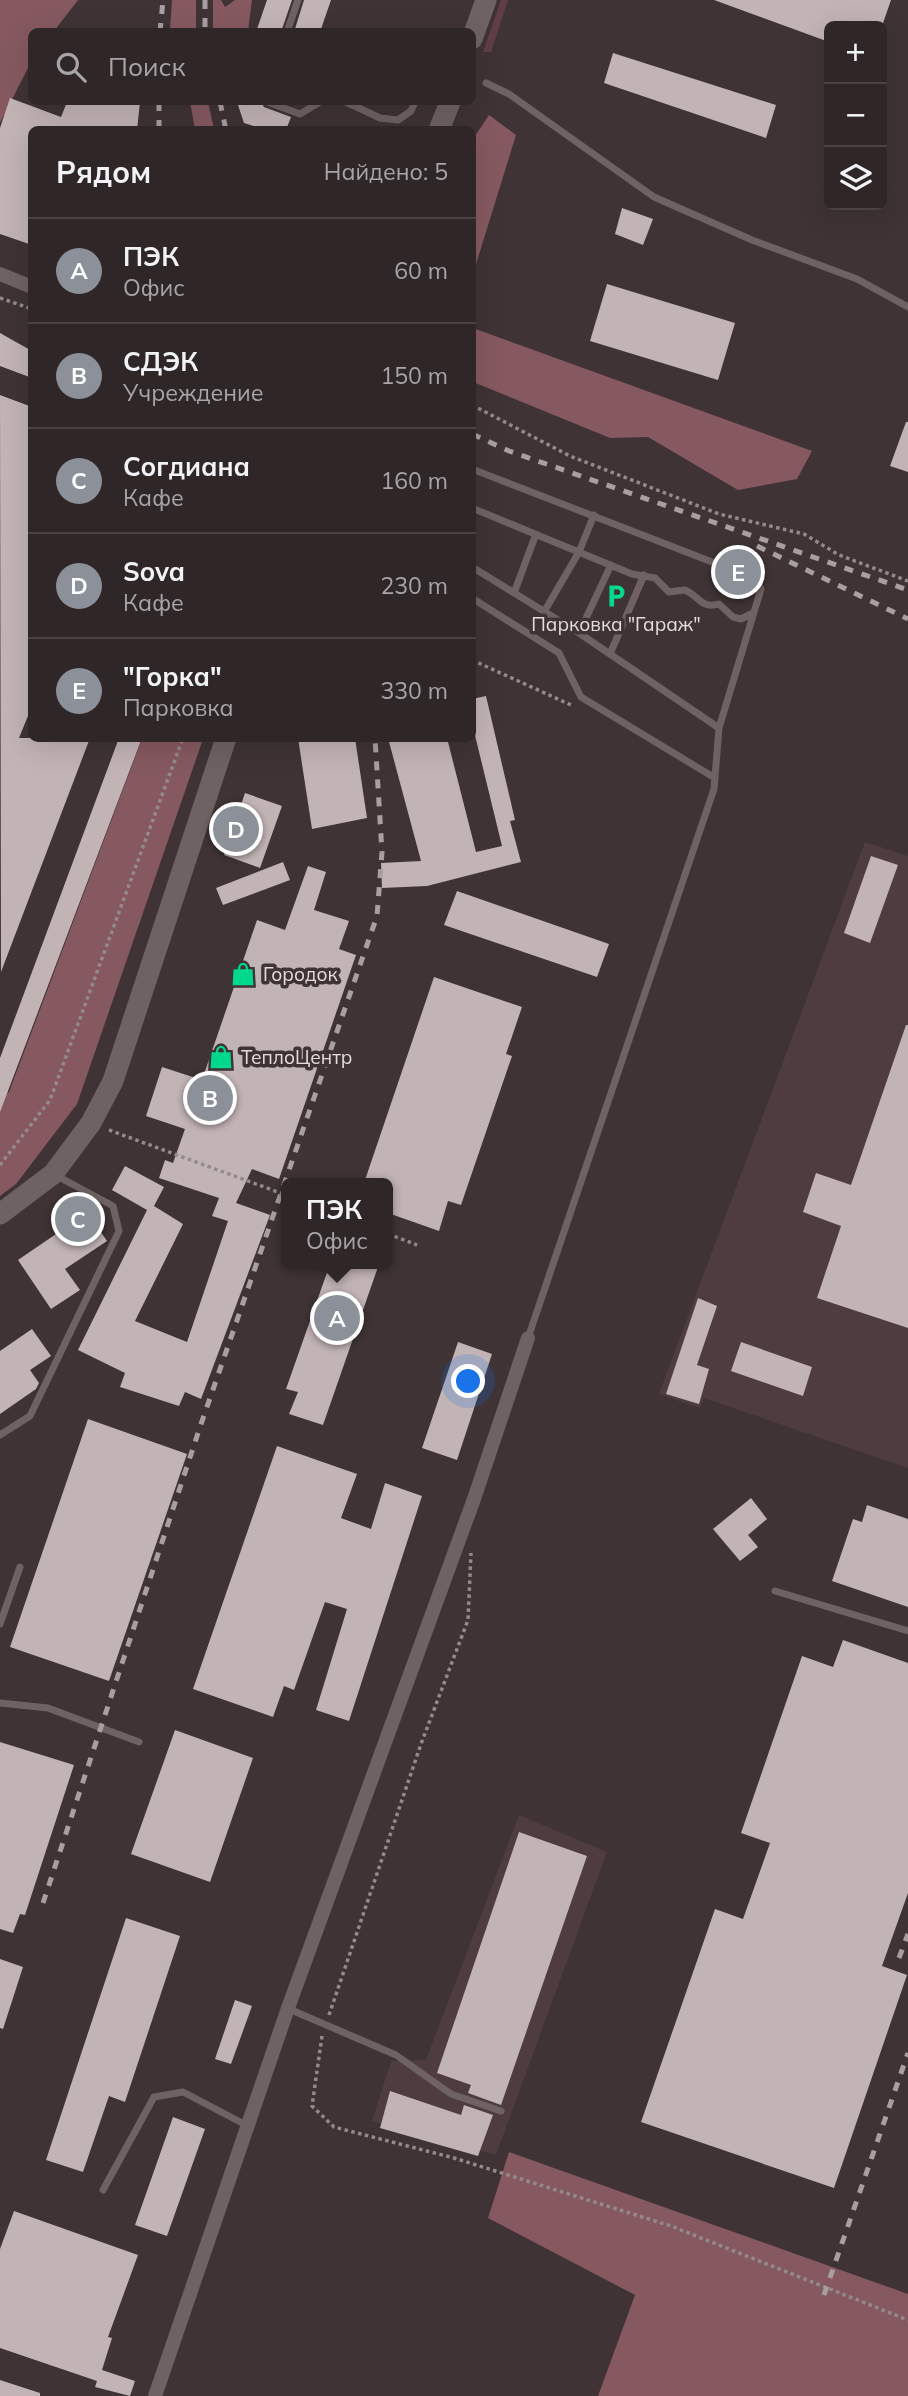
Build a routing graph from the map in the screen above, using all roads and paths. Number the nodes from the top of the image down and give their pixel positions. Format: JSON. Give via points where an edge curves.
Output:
{"nodes":[{"id":1,"x":298,"y":0,"type":"edge"},
{"id":2,"x":486,"y":0,"type":"edge"},
{"id":3,"x":288,"y":28,"type":"edge"},
{"id":4,"x":476,"y":28,"type":"edge"},
{"id":5,"x":486,"y":83,"type":"dead end"},
{"id":6,"x":275,"y":105,"type":"edge"},
{"id":7,"x":315,"y":105,"type":"edge"},
{"id":8,"x":352,"y":105,"type":"edge"},
{"id":9,"x":414,"y":105,"type":"edge"},
{"id":10,"x":449,"y":105,"type":"edge"},
{"id":11,"x":441,"y":126,"type":"edge"},
{"id":12,"x":0,"y":274,"type":"edge"},
{"id":13,"x":28,"y":285,"type":"edge"},
{"id":14,"x":0,"y":298,"type":"edge"},
{"id":15,"x":908,"y":307,"type":"edge"},
{"id":16,"x":28,"y":308,"type":"edge"},
{"id":17,"x":476,"y":407,"type":"edge"},
{"id":18,"x":476,"y":471,"type":"edge"},
{"id":19,"x":476,"y":510,"type":"edge"},
{"id":20,"x":594,"y":515,"type":"junction"},
{"id":21,"x":536,"y":534,"type":"junction"},
{"id":22,"x":579,"y":552,"type":"junction"},
{"id":23,"x":611,"y":565,"type":"junction"},
{"id":24,"x":476,"y":570,"type":"edge"},
{"id":25,"x":644,"y":575,"type":"junction"},
{"id":26,"x":908,"y":581,"type":"edge"},
{"id":27,"x":513,"y":593,"type":"junction"},
{"id":28,"x":476,"y":601,"type":"edge"},
{"id":29,"x":544,"y":612,"type":"junction"},
{"id":30,"x":751,"y":614,"type":"junction"},
{"id":31,"x":579,"y":633,"type":"junction"},
{"id":32,"x":610,"y":654,"type":"junction"},
{"id":33,"x":719,"y":728,"type":"junction"},
{"id":34,"x":182,"y":742,"type":"edge"},
{"id":35,"x":225,"y":742,"type":"edge"},
{"id":36,"x":715,"y":778,"type":"junction"},
{"id":37,"x":91,"y":1123,"type":"junction"},
{"id":38,"x":0,"y":1165,"type":"edge"},
{"id":39,"x":53,"y":1174,"type":"junction"},
{"id":40,"x":281,"y":1193,"type":"edge"},
{"id":41,"x":0,"y":1214,"type":"edge"},
{"id":42,"x":393,"y":1236,"type":"edge"},
{"id":43,"x":417,"y":1245,"type":"dead end"},
{"id":44,"x":528,"y":1338,"type":"joint"},
{"id":45,"x":0,"y":1435,"type":"edge"},
{"id":46,"x":472,"y":1539,"type":"dead end"},
{"id":47,"x":20,"y":1567,"type":"dead end"},
{"id":48,"x":775,"y":1591,"type":"dead end"},
{"id":49,"x":0,"y":1624,"type":"edge"},
{"id":50,"x":908,"y":1631,"type":"edge"},
{"id":51,"x":0,"y":1703,"type":"edge"},
{"id":52,"x":139,"y":1742,"type":"dead end"},
{"id":53,"x":288,"y":2008,"type":"junction"},
{"id":54,"x":326,"y":2025,"type":"junction"},
{"id":55,"x":501,"y":2111,"type":"dead end"},
{"id":56,"x":248,"y":2126,"type":"junction"},
{"id":57,"x":103,"y":2190,"type":"dead end"},
{"id":58,"x":908,"y":2320,"type":"edge"},
{"id":59,"x":155,"y":2396,"type":"edge"}],
"edges":[{"from":1,"to":3,"type":"lane"},
{"from":2,"to":4,"type":"street"},
{"from":5,"to":15,"type":"lane","via":[[509,94],[654,197],[857,279]]},
{"from":6,"to":7,"type":"lane","via":[[300,114]]},
{"from":8,"to":9,"type":"lane","via":[[380,118],[398,120]]},
{"from":10,"to":11,"type":"street"},
{"from":12,"to":13,"type":"street"},
{"from":14,"to":16,"type":"path"},
{"from":17,"to":26,"type":"path","via":[[570,456],[719,514],[804,534],[839,555]]},
{"from":18,"to":20,"type":"lane"},
{"from":19,"to":21,"type":"lane"},
{"from":20,"to":22,"type":"lane"},
{"from":20,"to":30,"type":"lane","via":[[756,579],[761,589]]},
{"from":21,"to":22,"type":"lane"},
{"from":21,"to":27,"type":"lane"},
{"from":22,"to":23,"type":"lane"},
{"from":22,"to":29,"type":"lane"},
{"from":23,"to":25,"type":"lane"},
{"from":23,"to":31,"type":"lane"},
{"from":24,"to":27,"type":"lane"},
{"from":25,"to":30,"type":"lane","via":[[655,578],[669,592],[685,590],[708,607],[719,604],[733,617]]},
{"from":25,"to":32,"type":"lane"},
{"from":27,"to":29,"type":"lane"},
{"from":28,"to":36,"type":"lane","via":[[559,653],[581,697]]},
{"from":29,"to":31,"type":"lane"},
{"from":30,"to":33,"type":"lane"},
{"from":31,"to":32,"type":"lane"},
{"from":32,"to":33,"type":"lane"},
{"from":33,"to":36,"type":"lane"},
{"from":34,"to":38,"type":"path","via":[[50,1100]]},
{"from":35,"to":37,"type":"street","via":[[113,1081]]},
{"from":36,"to":44,"type":"lane"},
{"from":37,"to":39,"type":"street"},
{"from":37,"to":40,"type":"path"},
{"from":39,"to":41,"type":"street"},
{"from":39,"to":45,"type":"lane","via":[[113,1206],[119,1231],[30,1416]]},
{"from":42,"to":43,"type":"path"},
{"from":44,"to":53,"type":"street"},
{"from":46,"to":54,"type":"path","via":[[468,1620]]},
{"from":47,"to":49,"type":"lane"},
{"from":48,"to":50,"type":"lane"},
{"from":51,"to":52,"type":"lane","via":[[48,1709]]},
{"from":53,"to":54,"type":"lane"},
{"from":53,"to":56,"type":"street"},
{"from":54,"to":55,"type":"lane","via":[[396,2055],[451,2094]]},
{"from":54,"to":58,"type":"path","via":[[318,2048],[312,2106],[334,2127],[454,2158],[671,2226]]},
{"from":56,"to":57,"type":"lane","via":[[183,2092],[154,2097]]},
{"from":56,"to":59,"type":"street"}]}
